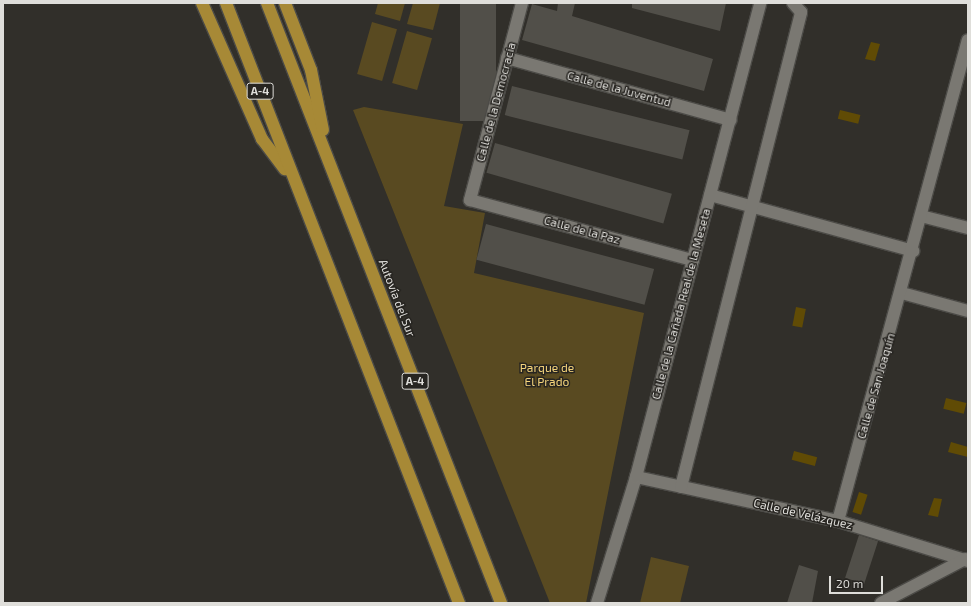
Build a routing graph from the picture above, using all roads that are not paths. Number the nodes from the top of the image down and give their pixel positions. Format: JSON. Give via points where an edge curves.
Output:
{"nodes":[{"id":1,"x":202,"y":3,"type":"edge"},
{"id":2,"x":226,"y":3,"type":"edge"},
{"id":3,"x":266,"y":3,"type":"edge"},
{"id":4,"x":285,"y":3,"type":"edge"},
{"id":5,"x":522,"y":3,"type":"edge"},
{"id":6,"x":760,"y":3,"type":"edge"},
{"id":7,"x":793,"y":3,"type":"edge"},
{"id":8,"x":968,"y":40,"type":"edge"},
{"id":9,"x":507,"y":58,"type":"junction"},
{"id":10,"x":731,"y":120,"type":"junction"},
{"id":11,"x":328,"y":159,"type":"junction"},
{"id":12,"x":292,"y":179,"type":"junction"},
{"id":13,"x":710,"y":195,"type":"junction"},
{"id":14,"x":470,"y":200,"type":"joint"},
{"id":15,"x":751,"y":207,"type":"junction"},
{"id":16,"x":921,"y":216,"type":"junction"},
{"id":17,"x":968,"y":228,"type":"edge"},
{"id":18,"x":913,"y":251,"type":"junction"},
{"id":19,"x":693,"y":260,"type":"junction"},
{"id":20,"x":902,"y":293,"type":"junction"},
{"id":21,"x":968,"y":310,"type":"edge"},
{"id":22,"x":636,"y":477,"type":"junction"},
{"id":23,"x":681,"y":487,"type":"junction"},
{"id":24,"x":838,"y":521,"type":"junction"},
{"id":25,"x":966,"y":560,"type":"edge"},
{"id":26,"x":458,"y":603,"type":"edge"},
{"id":27,"x":501,"y":603,"type":"edge"},
{"id":28,"x":597,"y":603,"type":"edge"},
{"id":29,"x":881,"y":603,"type":"edge"}],
"edges":[{"from":1,"to":12,"type":"highway","via":[[262,139]]},
{"from":2,"to":12,"type":"highway","number":"A-4"},
{"from":3,"to":11,"type":"highway","name":"Autovía del Sur","number":"A-4"},
{"from":4,"to":11,"type":"highway","via":[[311,70]]},
{"from":5,"to":9,"type":"street","name":"Calle de la Democracia"},
{"from":6,"to":10,"type":"street","name":"Calle de la Cañada Real de la Meseta"},
{"from":7,"to":15,"type":"street","via":[[801,12]]},
{"from":8,"to":16,"type":"street","name":"Calle de San Joaquín"},
{"from":9,"to":10,"type":"street","name":"Calle de la Juventud"},
{"from":9,"to":14,"type":"street","name":"Calle de la Democracia"},
{"from":10,"to":13,"type":"street","name":"Calle de la Cañada Real de la Meseta"},
{"from":11,"to":27,"type":"highway","name":"Autovía del Sur","number":"A-4"},
{"from":12,"to":26,"type":"highway","number":"A-4"},
{"from":13,"to":15,"type":"street"},
{"from":13,"to":19,"type":"street","name":"Calle de la Cañada Real de la Meseta"},
{"from":14,"to":19,"type":"street","name":"Calle de la Paz"},
{"from":15,"to":18,"type":"street"},
{"from":15,"to":23,"type":"street"},
{"from":16,"to":17,"type":"street"},
{"from":16,"to":18,"type":"street","name":"Calle de San Joaquín"},
{"from":18,"to":20,"type":"street","name":"Calle de San Joaquín"},
{"from":19,"to":22,"type":"street","name":"Calle de la Cañada Real de la Meseta"},
{"from":20,"to":21,"type":"street"},
{"from":20,"to":24,"type":"street","name":"Calle de San Joaquín"},
{"from":22,"to":23,"type":"street","name":"Calle de Velázquez"},
{"from":22,"to":28,"type":"street","name":"Calle de la Cañada Real de la Meseta"},
{"from":23,"to":24,"type":"street","name":"Calle de Velázquez"},
{"from":24,"to":25,"type":"street","name":"Calle de Velázquez"},
{"from":25,"to":29,"type":"street"}]}
